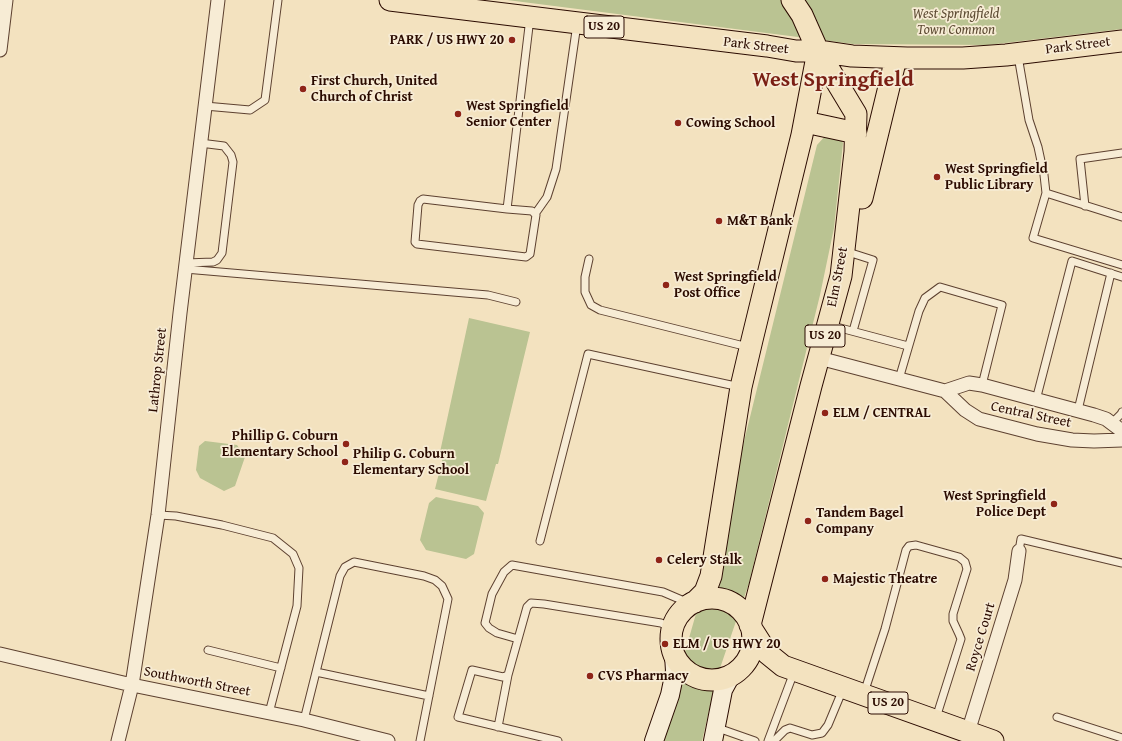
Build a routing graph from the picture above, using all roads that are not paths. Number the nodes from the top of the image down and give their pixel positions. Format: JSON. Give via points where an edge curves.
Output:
{"nodes":[{"id":1,"x":6,"y":0,"type":"edge"},
{"id":2,"x":218,"y":0,"type":"edge"},
{"id":3,"x":278,"y":0,"type":"edge"},
{"id":4,"x":390,"y":0,"type":"edge"},
{"id":5,"x":792,"y":0,"type":"edge"},
{"id":6,"x":530,"y":18,"type":"junction"},
{"id":7,"x":577,"y":24,"type":"junction"},
{"id":8,"x":1122,"y":41,"type":"edge"},
{"id":9,"x":0,"y":50,"type":"edge"},
{"id":10,"x":818,"y":51,"type":"junction"},
{"id":11,"x":1017,"y":53,"type":"junction"},
{"id":12,"x":896,"y":58,"type":"junction"},
{"id":13,"x":205,"y":106,"type":"junction"},
{"id":14,"x":805,"y":122,"type":"junction"},
{"id":15,"x":856,"y":133,"type":"junction"},
{"id":16,"x":200,"y":143,"type":"junction"},
{"id":17,"x":1122,"y":153,"type":"edge"},
{"id":18,"x":1046,"y":193,"type":"junction"},
{"id":19,"x":1086,"y":206,"type":"junction"},
{"id":20,"x":507,"y":209,"type":"junction"},
{"id":21,"x":535,"y":214,"type":"junction"},
{"id":22,"x":1122,"y":217,"type":"edge"},
{"id":23,"x":848,"y":252,"type":"junction"},
{"id":24,"x":589,"y":260,"type":"dead end"},
{"id":25,"x":1122,"y":265,"type":"edge"},
{"id":26,"x":185,"y":266,"type":"junction"},
{"id":27,"x":1111,"y":273,"type":"junction"},
{"id":28,"x":841,"y":276,"type":"junction"},
{"id":29,"x":1122,"y":277,"type":"edge"},
{"id":30,"x":516,"y":302,"type":"dead end"},
{"id":31,"x":828,"y":324,"type":"junction"},
{"id":32,"x":853,"y":331,"type":"junction"},
{"id":33,"x":908,"y":346,"type":"junction"},
{"id":34,"x":750,"y":347,"type":"junction"},
{"id":35,"x":819,"y":358,"type":"junction"},
{"id":36,"x":898,"y":379,"type":"junction"},
{"id":37,"x":982,"y":385,"type":"junction"},
{"id":38,"x":741,"y":387,"type":"junction"},
{"id":39,"x":945,"y":391,"type":"junction"},
{"id":40,"x":1036,"y":400,"type":"junction"},
{"id":41,"x":1078,"y":410,"type":"junction"},
{"id":42,"x":1122,"y":412,"type":"edge"},
{"id":43,"x":1117,"y":427,"type":"edge"},
{"id":44,"x":1122,"y":440,"type":"edge"},
{"id":45,"x":158,"y":515,"type":"junction"},
{"id":46,"x":540,"y":541,"type":"dead end"},
{"id":47,"x":1019,"y":551,"type":"joint"},
{"id":48,"x":1122,"y":563,"type":"edge"},
{"id":49,"x":693,"y":603,"type":"junction"},
{"id":50,"x":672,"y":628,"type":"junction"},
{"id":51,"x":751,"y":628,"type":"junction"},
{"id":52,"x":518,"y":639,"type":"junction"},
{"id":53,"x":208,"y":650,"type":"dead end"},
{"id":54,"x":0,"y":654,"type":"edge"},
{"id":55,"x":674,"y":654,"type":"junction"},
{"id":56,"x":281,"y":668,"type":"junction"},
{"id":57,"x":789,"y":668,"type":"junction"},
{"id":58,"x":739,"y":669,"type":"junction"},
{"id":59,"x":316,"y":672,"type":"junction"},
{"id":60,"x":508,"y":674,"type":"junction"},
{"id":61,"x":132,"y":685,"type":"junction"},
{"id":62,"x":844,"y":687,"type":"junction"},
{"id":63,"x":864,"y":695,"type":"junction"},
{"id":64,"x":429,"y":696,"type":"junction"},
{"id":65,"x":270,"y":713,"type":"junction"},
{"id":66,"x":1056,"y":717,"type":"dead end"},
{"id":67,"x":304,"y":720,"type":"junction"},
{"id":68,"x":935,"y":720,"type":"junction"},
{"id":69,"x":498,"y":727,"type":"junction"},
{"id":70,"x":968,"y":732,"type":"junction"},
{"id":71,"x":714,"y":734,"type":"edge"},
{"id":72,"x":1122,"y":738,"type":"edge"},
{"id":73,"x":547,"y":740,"type":"edge"},
{"id":74,"x":118,"y":741,"type":"edge"},
{"id":75,"x":388,"y":741,"type":"edge"},
{"id":76,"x":420,"y":741,"type":"edge"},
{"id":77,"x":558,"y":741,"type":"edge"},
{"id":78,"x":654,"y":741,"type":"edge"},
{"id":79,"x":755,"y":741,"type":"edge"},
{"id":80,"x":768,"y":741,"type":"edge"},
{"id":81,"x":774,"y":741,"type":"edge"},
{"id":82,"x":993,"y":741,"type":"edge"}],
"edges":[{"from":1,"to":9,"type":"street"},
{"from":2,"to":13,"type":"street","name":"Lathrop Street"},
{"from":3,"to":13,"type":"lane","via":[[265,100],[250,110]]},
{"from":4,"to":6,"type":"main road","name":"Park Street","number":"US 20"},
{"from":5,"to":10,"type":"main road","name":"Elm Street","number":"US 20","via":[[802,14]]},
{"from":6,"to":7,"type":"main road","name":"Park Street","number":"US 20"},
{"from":6,"to":20,"type":"lane"},
{"from":7,"to":10,"type":"main road","name":"Park Street","number":"US 20","via":[[796,51]]},
{"from":7,"to":21,"type":"lane","via":[[556,169],[547,197]]},
{"from":8,"to":11,"type":"main road","name":"Park Street"},
{"from":10,"to":12,"type":"main road","name":"Park Street"},
{"from":10,"to":14,"type":"main road"},
{"from":10,"to":15,"type":"main road","name":"Elm Street","number":"US 20","via":[[856,114]]},
{"from":11,"to":12,"type":"main road","name":"Park Street","via":[[963,58]]},
{"from":11,"to":18,"type":"lane"},
{"from":12,"to":23,"type":"main road"},
{"from":13,"to":16,"type":"street","name":"Lathrop Street"},
{"from":14,"to":15,"type":"main road"},
{"from":14,"to":34,"type":"main road"},
{"from":15,"to":28,"type":"main road","name":"Elm Street","number":"US 20","via":[[854,172]]},
{"from":16,"to":26,"type":"street","name":"Lathrop Street"},
{"from":16,"to":26,"type":"lane","via":[[224,146],[233,162],[222,253],[213,262]]},
{"from":17,"to":19,"type":"lane","via":[[1080,159]]},
{"from":18,"to":19,"type":"lane"},
{"from":18,"to":25,"type":"lane","via":[[1033,238]]},
{"from":19,"to":22,"type":"lane"},
{"from":20,"to":21,"type":"lane","via":[[532,211]]},
{"from":20,"to":21,"type":"lane","via":[[423,199],[418,205],[415,242],[526,257],[530,254]]},
{"from":23,"to":28,"type":"main road"},
{"from":23,"to":32,"type":"lane","via":[[873,260]]},
{"from":24,"to":34,"type":"lane","via":[[585,292],[591,305],[600,310]]},
{"from":26,"to":30,"type":"lane","via":[[488,295]]},
{"from":26,"to":45,"type":"street","name":"Lathrop Street"},
{"from":27,"to":29,"type":"lane"},
{"from":27,"to":40,"type":"lane","via":[[1072,261]]},
{"from":27,"to":41,"type":"lane"},
{"from":28,"to":31,"type":"main road","name":"Elm Street","number":"US 20"},
{"from":31,"to":32,"type":"lane"},
{"from":31,"to":35,"type":"main road","name":"Elm Street","number":"US 20"},
{"from":32,"to":33,"type":"lane"},
{"from":33,"to":36,"type":"lane"},
{"from":33,"to":37,"type":"lane","via":[[925,298],[940,287],[1002,305]]},
{"from":34,"to":38,"type":"main road"},
{"from":35,"to":36,"type":"street"},
{"from":35,"to":51,"type":"main road","name":"Elm Street","number":"US 20"},
{"from":36,"to":39,"type":"street"},
{"from":37,"to":39,"type":"street","name":"Central Street","via":[[969,383]]},
{"from":37,"to":40,"type":"street","name":"Central Street"},
{"from":38,"to":46,"type":"lane","via":[[588,354]]},
{"from":38,"to":49,"type":"main road","via":[[711,576],[705,592]]},
{"from":39,"to":44,"type":"street","name":"Central Street","via":[[978,420],[1072,440]]},
{"from":40,"to":41,"type":"street","name":"Central Street"},
{"from":41,"to":43,"type":"street","name":"Central Street","via":[[1106,419]]},
{"from":42,"to":43,"type":"lane"},
{"from":45,"to":56,"type":"lane","via":[[222,525],[273,538],[293,554],[299,568],[296,606]]},
{"from":45,"to":61,"type":"street","name":"Lathrop Street"},
{"from":47,"to":48,"type":"lane","via":[[1021,540]]},
{"from":47,"to":70,"type":"street","name":"Royce Court","via":[[1015,580]]},
{"from":49,"to":50,"type":"main road","via":[[678,615]]},
{"from":49,"to":51,"type":"main road","via":[[700,599],[714,598],[727,601],[739,608],[748,618]]},
{"from":49,"to":52,"type":"lane","via":[[663,592],[512,565],[504,572],[492,594],[485,623],[497,633]]},
{"from":50,"to":52,"type":"lane","via":[[661,623],[530,603]]},
{"from":50,"to":55,"type":"main road","number":"US 20"},
{"from":51,"to":57,"type":"main road","number":"US 20","via":[[767,653]]},
{"from":51,"to":58,"type":"main road","via":[[753,645],[749,658]]},
{"from":52,"to":60,"type":"lane"},
{"from":53,"to":56,"type":"lane"},
{"from":54,"to":61,"type":"street","name":"Southworth Street"},
{"from":55,"to":58,"type":"main road","number":"US 20","via":[[681,666],[703,679],[729,677]]},
{"from":55,"to":78,"type":"main road","via":[[675,671],[670,695]]},
{"from":56,"to":65,"type":"lane"},
{"from":57,"to":58,"type":"main road","number":"US 20"},
{"from":57,"to":62,"type":"main road","number":"US 20"},
{"from":57,"to":80,"type":"lane"},
{"from":58,"to":71,"type":"main road","via":[[729,679],[724,690]]},
{"from":59,"to":64,"type":"lane"},
{"from":59,"to":64,"type":"lane","via":[[340,576],[345,567],[354,562],[424,576],[442,586],[448,599]]},
{"from":59,"to":67,"type":"lane"},
{"from":60,"to":69,"type":"lane"},
{"from":60,"to":69,"type":"lane","via":[[503,677],[472,670],[458,717]]},
{"from":61,"to":65,"type":"street","name":"Southworth Street"},
{"from":61,"to":74,"type":"street","name":"Lathrop Street"},
{"from":62,"to":63,"type":"main road","number":"US 20"},
{"from":62,"to":81,"type":"lane","via":[[822,733],[812,735],[790,728]]},
{"from":63,"to":68,"type":"main road","number":"US 20"},
{"from":63,"to":68,"type":"lane","via":[[906,550],[909,546],[916,545],[959,557],[965,562],[967,569],[953,614],[953,621],[961,639]]},
{"from":64,"to":76,"type":"lane"},
{"from":65,"to":67,"type":"street","name":"Southworth Street"},
{"from":66,"to":72,"type":"lane"},
{"from":67,"to":75,"type":"street","name":"Southworth Street"},
{"from":68,"to":70,"type":"main road","number":"US 20"},
{"from":69,"to":73,"type":"lane"},
{"from":70,"to":82,"type":"main road","number":"US 20"},
{"from":71,"to":79,"type":"lane"},
{"from":73,"to":77,"type":"lane"}]}
